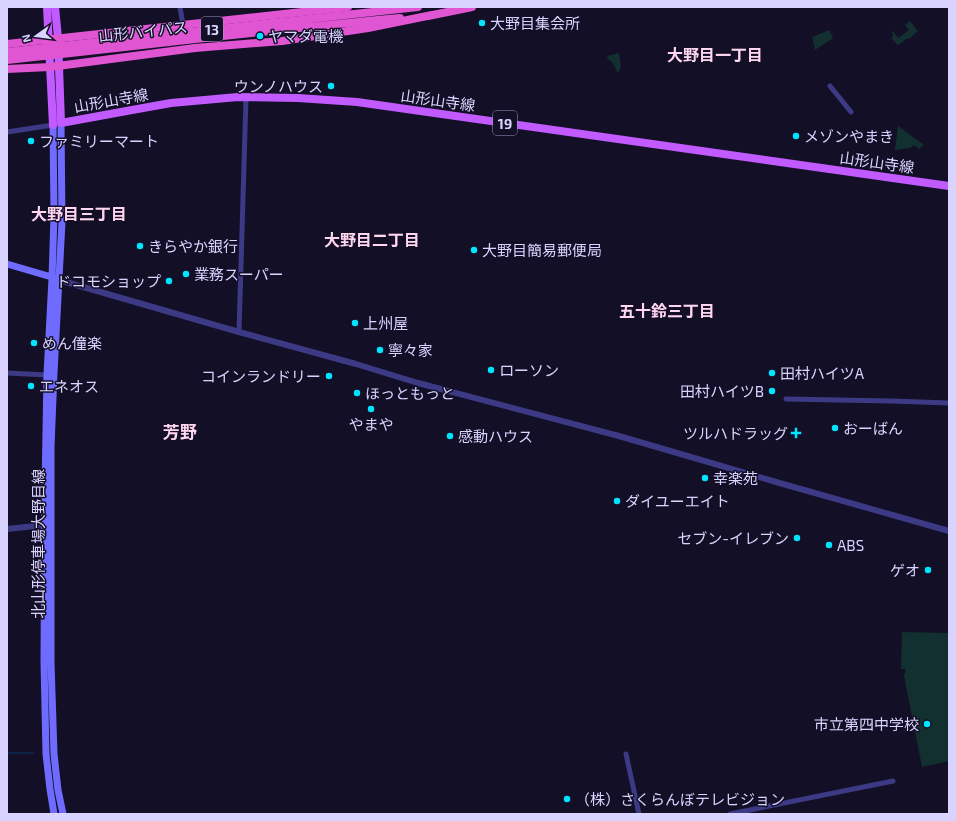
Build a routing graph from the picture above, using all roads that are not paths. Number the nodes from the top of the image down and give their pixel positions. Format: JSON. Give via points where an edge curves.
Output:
{"nodes":[{"id":1,"x":47,"y":7,"type":"edge"},
{"id":2,"x":55,"y":7,"type":"edge"},
{"id":3,"x":180,"y":7,"type":"edge"},
{"id":4,"x":348,"y":7,"type":"edge"},
{"id":5,"x":418,"y":7,"type":"edge"},
{"id":6,"x":472,"y":7,"type":"edge"},
{"id":7,"x":432,"y":16,"type":"junction"},
{"id":8,"x":183,"y":25,"type":"junction"},
{"id":9,"x":58,"y":38,"type":"junction"},
{"id":10,"x":49,"y":39,"type":"junction"},
{"id":11,"x":7,"y":44,"type":"edge"},
{"id":12,"x":7,"y":52,"type":"edge"},
{"id":13,"x":7,"y":60,"type":"edge"},
{"id":14,"x":55,"y":66,"type":"junction"},
{"id":15,"x":7,"y":69,"type":"edge"},
{"id":16,"x":830,"y":86,"type":"dead end"},
{"id":17,"x":246,"y":98,"type":"junction"},
{"id":18,"x":851,"y":112,"type":"dead end"},
{"id":19,"x":57,"y":124,"type":"junction"},
{"id":20,"x":7,"y":132,"type":"edge"},
{"id":21,"x":949,"y":186,"type":"edge"},
{"id":22,"x":7,"y":264,"type":"edge"},
{"id":23,"x":55,"y":279,"type":"junction"},
{"id":24,"x":239,"y":332,"type":"junction"},
{"id":25,"x":7,"y":373,"type":"edge"},
{"id":26,"x":47,"y":374,"type":"junction"},
{"id":27,"x":786,"y":399,"type":"dead end"},
{"id":28,"x":949,"y":403,"type":"edge"},
{"id":29,"x":45,"y":525,"type":"junction"},
{"id":30,"x":7,"y":529,"type":"edge"},
{"id":31,"x":949,"y":531,"type":"edge"},
{"id":32,"x":626,"y":754,"type":"dead end"},
{"id":33,"x":894,"y":781,"type":"dead end"},
{"id":34,"x":54,"y":814,"type":"edge"},
{"id":35,"x":63,"y":814,"type":"edge"},
{"id":36,"x":639,"y":814,"type":"edge"},
{"id":37,"x":730,"y":814,"type":"edge"}],
"edges":[{"from":1,"to":10,"type":"main road","name":"山形山寺線"},
{"from":2,"to":9,"type":"main road","name":"山形山寺線"},
{"from":3,"to":8,"type":"street"},
{"from":4,"to":8,"type":"highway"},
{"from":5,"to":12,"type":"highway","name":"山形バイパス","number":"13","bridge":true},
{"from":6,"to":7,"type":"highway","name":"山形バイパス","number":"13"},
{"from":7,"to":13,"type":"highway","name":"山形バイパス","number":"13","bridge":true,"via":[[293,28]]},
{"from":7,"to":14,"type":"highway","via":[[282,41],[195,48]]},
{"from":8,"to":9,"type":"highway"},
{"from":9,"to":10,"type":"highway"},
{"from":9,"to":14,"type":"main road","name":"山形山寺線"},
{"from":10,"to":11,"type":"highway"},
{"from":10,"to":14,"type":"main road","name":"山形山寺線"},
{"from":14,"to":15,"type":"highway"},
{"from":14,"to":19,"type":"main road","name":"山形山寺線"},
{"from":16,"to":18,"type":"street"},
{"from":17,"to":19,"type":"main road","name":"山形山寺線","number":"19","via":[[171,103]]},
{"from":17,"to":21,"type":"main road","name":"山形山寺線","number":"19","via":[[357,102]]},
{"from":17,"to":24,"type":"street"},
{"from":19,"to":20,"type":"street"},
{"from":19,"to":23,"type":"main road","via":[[62,222]]},
{"from":22,"to":23,"type":"main road"},
{"from":23,"to":24,"type":"street"},
{"from":23,"to":26,"type":"main road","name":"北山形停車場大野目線"},
{"from":23,"to":35,"type":"main road","name":"北山形停車場大野目線","via":[[51,447],[51,662],[54,754]]},
{"from":24,"to":31,"type":"street","via":[[425,385],[619,436]]},
{"from":25,"to":26,"type":"street"},
{"from":26,"to":29,"type":"main road","name":"北山形停車場大野目線"},
{"from":27,"to":28,"type":"street"},
{"from":29,"to":30,"type":"street"},
{"from":29,"to":34,"type":"main road","name":"北山形停車場大野目線","via":[[46,754]]},
{"from":32,"to":36,"type":"street"},
{"from":33,"to":37,"type":"street"}]}
